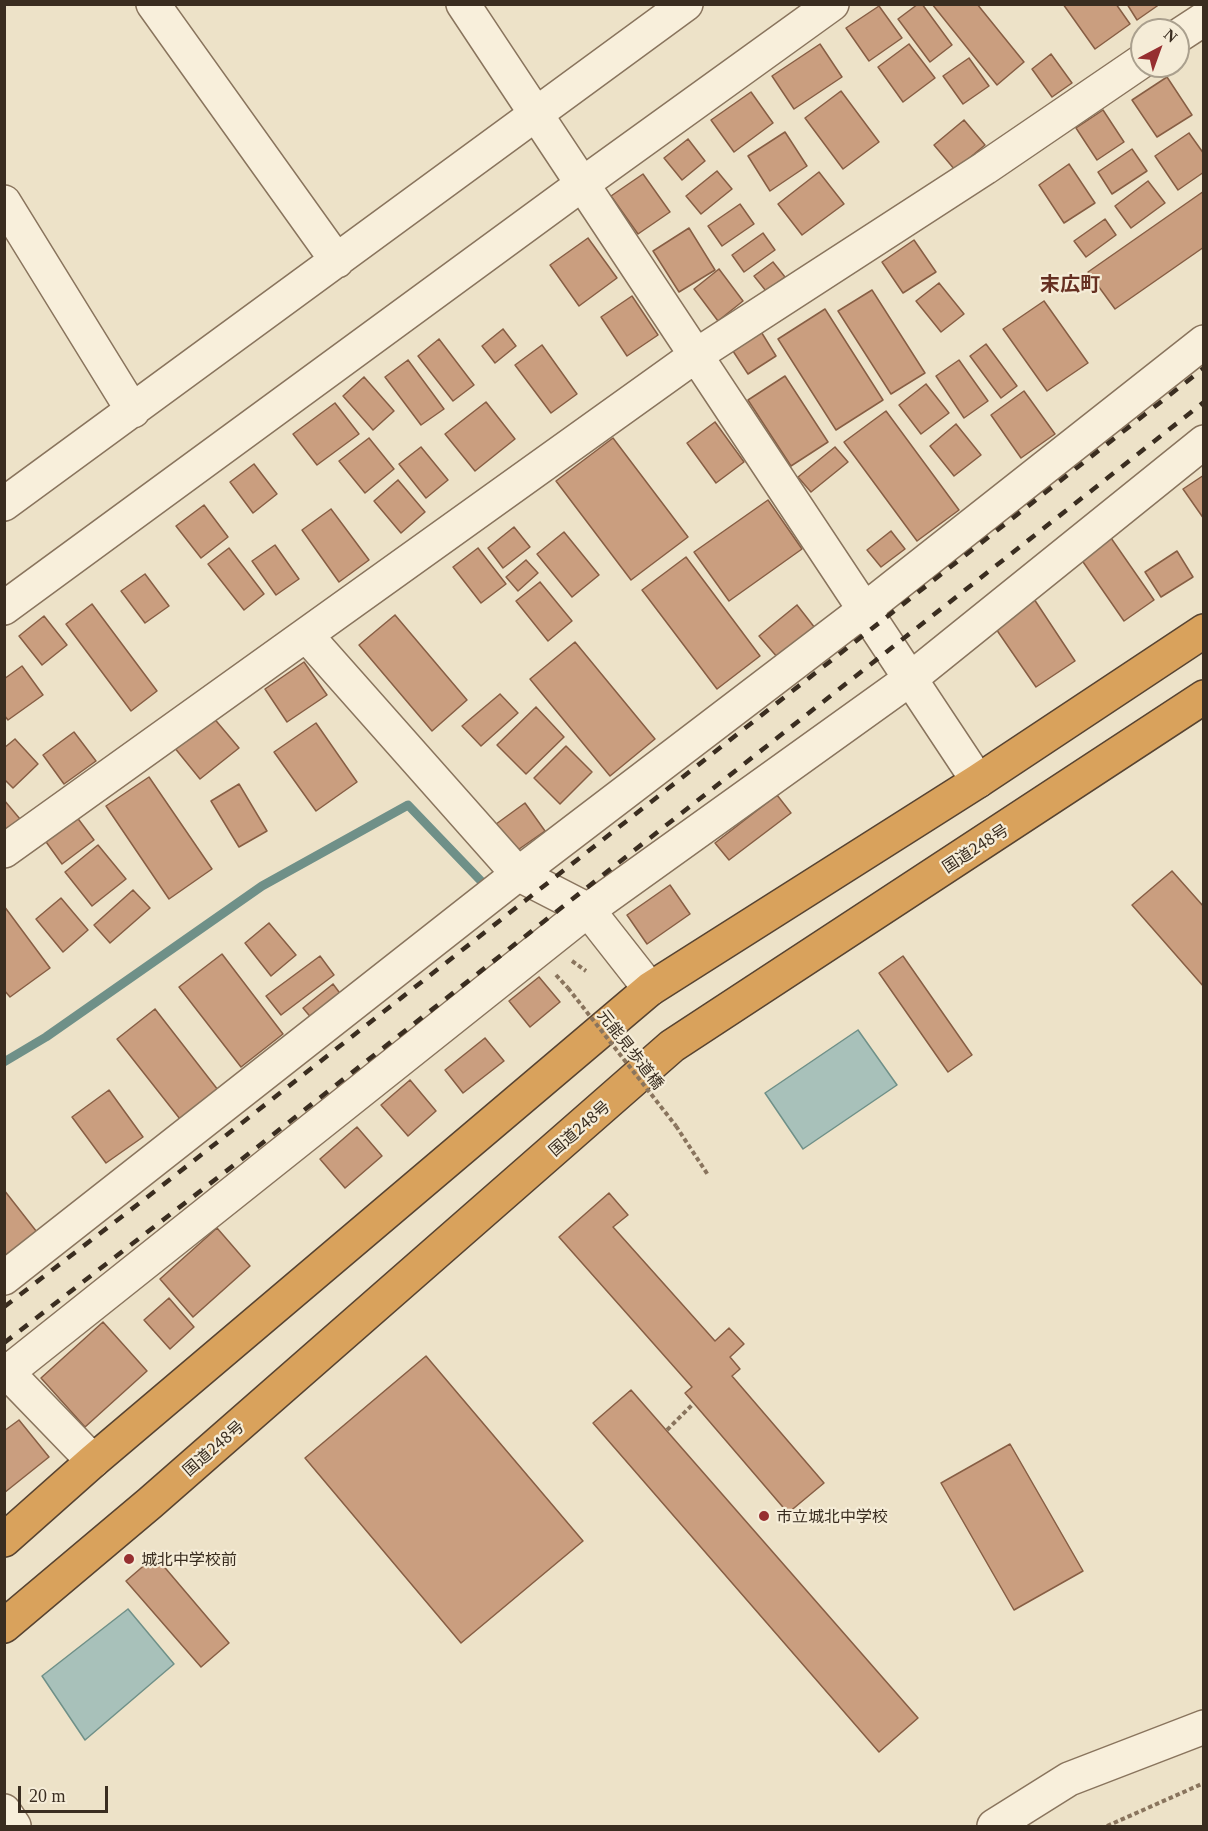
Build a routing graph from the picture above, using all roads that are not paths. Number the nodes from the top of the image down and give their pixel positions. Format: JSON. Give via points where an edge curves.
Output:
{"nodes":[{"id":1,"x":153,"y":4,"type":"edge"},
{"id":2,"x":463,"y":4,"type":"edge"},
{"id":3,"x":686,"y":4,"type":"edge"},
{"id":4,"x":832,"y":4,"type":"edge"},
{"id":5,"x":1203,"y":19,"type":"edge"},
{"id":6,"x":1190,"y":28,"type":"edge"},
{"id":7,"x":1130,"y":69,"type":"edge"},
{"id":8,"x":536,"y":116,"type":"junction"},
{"id":9,"x":581,"y":185,"type":"junction"},
{"id":10,"x":4,"y":202,"type":"edge"},
{"id":11,"x":337,"y":261,"type":"junction"},
{"id":12,"x":1203,"y":342,"type":"edge"},
{"id":13,"x":695,"y":357,"type":"junction"},
{"id":14,"x":133,"y":411,"type":"junction"},
{"id":15,"x":1203,"y":442,"type":"edge"},
{"id":16,"x":4,"y":504,"type":"edge"},
{"id":17,"x":4,"y":608,"type":"edge"},
{"id":18,"x":864,"y":610,"type":"junction"},
{"id":19,"x":1203,"y":631,"type":"edge"},
{"id":20,"x":306,"y":636,"type":"junction"},
{"id":21,"x":910,"y":679,"type":"junction"},
{"id":22,"x":1203,"y":697,"type":"edge"},
{"id":23,"x":978,"y":781,"type":"junction"},
{"id":24,"x":4,"y":851,"type":"edge"},
{"id":25,"x":518,"y":874,"type":"junction"},
{"id":26,"x":588,"y":910,"type":"junction"},
{"id":27,"x":650,"y":988,"type":"junction"},
{"id":28,"x":4,"y":1278,"type":"edge"},
{"id":29,"x":6,"y":1372,"type":"edge"},
{"id":30,"x":93,"y":1461,"type":"junction"},
{"id":31,"x":4,"y":1540,"type":"edge"},
{"id":32,"x":4,"y":1626,"type":"edge"},
{"id":33,"x":1203,"y":1727,"type":"edge"},
{"id":34,"x":4,"y":1811,"type":"edge"},
{"id":35,"x":14,"y":1827,"type":"edge"},
{"id":36,"x":994,"y":1827,"type":"edge"}],
"edges":[{"from":1,"to":11,"type":"street"},
{"from":2,"to":8,"type":"street"},
{"from":3,"to":8,"type":"street"},
{"from":4,"to":9,"type":"street"},
{"from":5,"to":6,"type":"street"},
{"from":7,"to":13,"type":"street"},
{"from":8,"to":9,"type":"street"},
{"from":8,"to":11,"type":"street"},
{"from":9,"to":13,"type":"street"},
{"from":9,"to":17,"type":"street"},
{"from":10,"to":14,"type":"street"},
{"from":11,"to":14,"type":"street"},
{"from":12,"to":18,"type":"street"},
{"from":13,"to":18,"type":"street"},
{"from":13,"to":20,"type":"street"},
{"from":14,"to":16,"type":"street"},
{"from":15,"to":21,"type":"street"},
{"from":18,"to":21,"type":"street"},
{"from":18,"to":25,"type":"street"},
{"from":19,"to":23,"type":"highway"},
{"from":20,"to":24,"type":"street"},
{"from":20,"to":25,"type":"street"},
{"from":21,"to":23,"type":"street"},
{"from":21,"to":26,"type":"street"},
{"from":22,"to":32,"type":"highway","name":"国道248号","via":[[672,1046]]},
{"from":23,"to":27,"type":"highway"},
{"from":25,"to":26,"type":"street"},
{"from":25,"to":28,"type":"street"},
{"from":26,"to":27,"type":"street"},
{"from":26,"to":29,"type":"street"},
{"from":27,"to":30,"type":"highway"},
{"from":29,"to":30,"type":"street"},
{"from":30,"to":31,"type":"highway"},
{"from":33,"to":36,"type":"street","via":[[1069,1779]]},
{"from":34,"to":35,"type":"street"}]}
